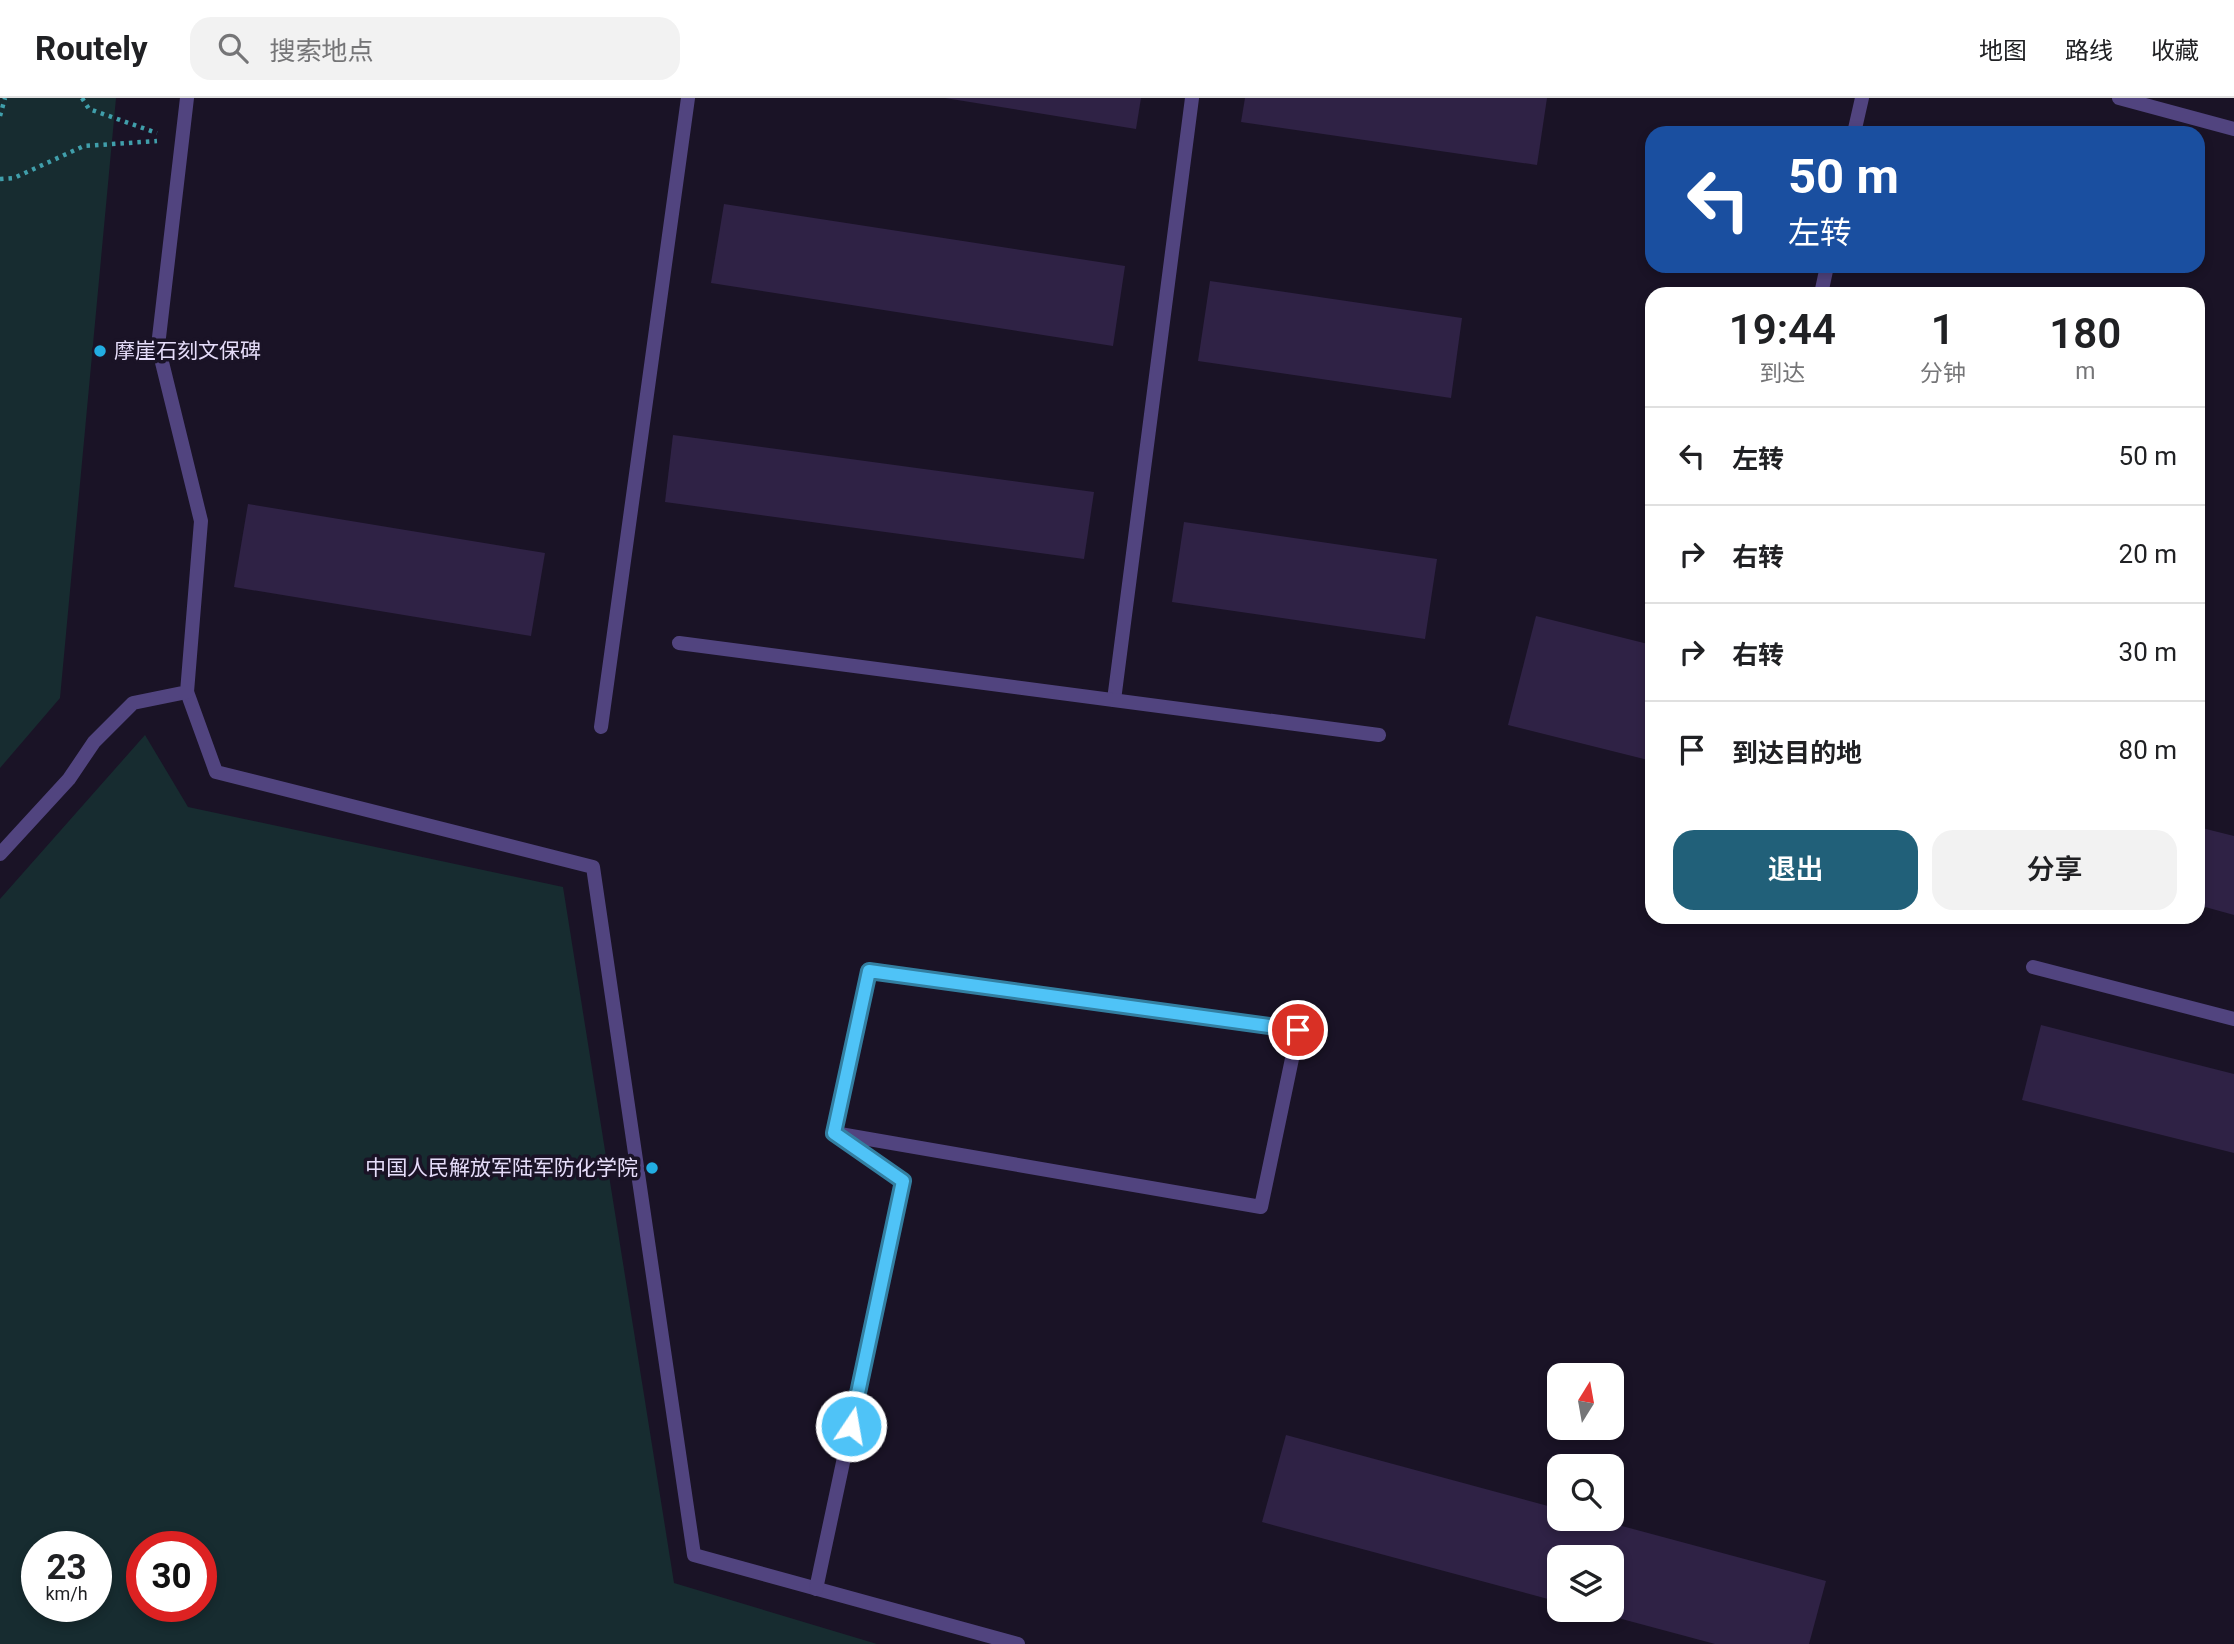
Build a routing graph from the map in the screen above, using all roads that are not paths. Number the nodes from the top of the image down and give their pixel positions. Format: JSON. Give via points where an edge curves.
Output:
{"nodes":[{"id":1,"x":187,"y":98,"type":"edge"},
{"id":2,"x":688,"y":98,"type":"edge"},
{"id":3,"x":1192,"y":98,"type":"edge"},
{"id":4,"x":1862,"y":98,"type":"edge"},
{"id":5,"x":2119,"y":98,"type":"edge"},
{"id":6,"x":1856,"y":126,"type":"edge"},
{"id":7,"x":2234,"y":129,"type":"edge"},
{"id":8,"x":679,"y":643,"type":"dead end"},
{"id":9,"x":187,"y":692,"type":"junction"},
{"id":10,"x":1114,"y":700,"type":"junction"},
{"id":11,"x":601,"y":727,"type":"dead end"},
{"id":12,"x":1379,"y":736,"type":"dead end"},
{"id":13,"x":0,"y":854,"type":"edge"},
{"id":14,"x":2033,"y":967,"type":"dead end"},
{"id":15,"x":2234,"y":1018,"type":"edge"},
{"id":16,"x":834,"y":1133,"type":"junction"},
{"id":17,"x":816,"y":1589,"type":"junction"},
{"id":18,"x":1018,"y":1644,"type":"edge"}],
"edges":[{"from":1,"to":9,"type":"street","via":[[158,346],[201,522]]},
{"from":2,"to":11,"type":"street"},
{"from":3,"to":10,"type":"street"},
{"from":4,"to":6,"type":"street"},
{"from":5,"to":7,"type":"street"},
{"from":8,"to":10,"type":"street"},
{"from":9,"to":13,"type":"street","via":[[133,703]]},
{"from":9,"to":17,"type":"street","via":[[216,772],[593,867],[694,1555]]},
{"from":10,"to":12,"type":"street"},
{"from":14,"to":15,"type":"street"},
{"from":16,"to":16,"type":"street","via":[[869,971],[1298,1030],[1261,1207]]},
{"from":16,"to":17,"type":"street","via":[[903,1181]]},
{"from":17,"to":18,"type":"street"}]}
